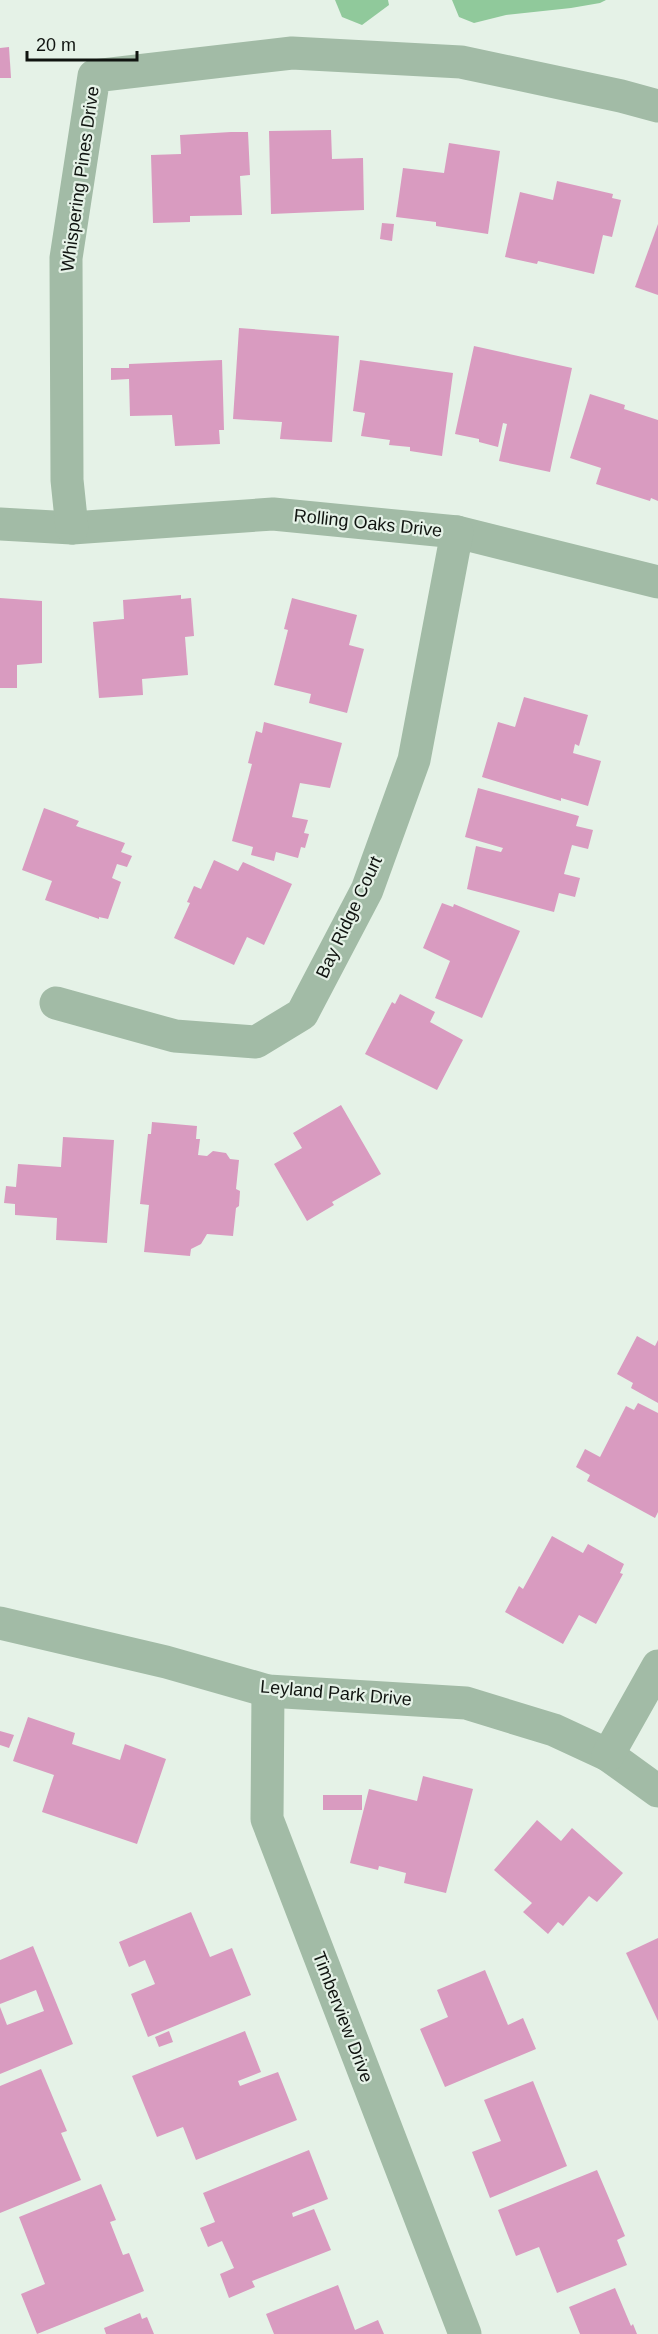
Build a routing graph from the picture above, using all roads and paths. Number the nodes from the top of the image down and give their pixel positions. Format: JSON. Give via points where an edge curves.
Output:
{"nodes":[{"id":1,"x":658,"y":106,"type":"edge"},
{"id":2,"x":0,"y":524,"type":"edge"},
{"id":3,"x":72,"y":528,"type":"junction"},
{"id":4,"x":457,"y":532,"type":"junction"},
{"id":5,"x":658,"y":582,"type":"edge"},
{"id":6,"x":56,"y":1003,"type":"dead end"},
{"id":7,"x":0,"y":1623,"type":"edge"},
{"id":8,"x":658,"y":1666,"type":"edge"},
{"id":9,"x":268,"y":1691,"type":"junction"},
{"id":10,"x":608,"y":1755,"type":"junction"},
{"id":11,"x":658,"y":1791,"type":"edge"},
{"id":12,"x":465,"y":2334,"type":"edge"}],
"edges":[{"from":1,"to":3,"type":"street","name":"Whispering Pines Drive","via":[[461,62],[292,53],[94,76],[66,258],[67,480]]},
{"from":2,"to":3,"type":"street","name":"Rolling Oaks Drive"},
{"from":3,"to":4,"type":"street","name":"Rolling Oaks Drive","via":[[273,513]]},
{"from":4,"to":5,"type":"street","name":"Rolling Oaks Drive"},
{"from":4,"to":6,"type":"street","name":"Bay Ridge Court","via":[[414,760],[367,890],[302,1014],[256,1042],[175,1036]]},
{"from":7,"to":9,"type":"street","name":"Leyland Park Drive","via":[[166,1662]]},
{"from":8,"to":10,"type":"street"},
{"from":9,"to":10,"type":"street","name":"Leyland Park Drive","via":[[466,1703],[554,1730]]},
{"from":9,"to":12,"type":"street","name":"Timberview Drive","via":[[267,1819]]},
{"from":10,"to":11,"type":"street","name":"Leyland Park Drive"}]}
